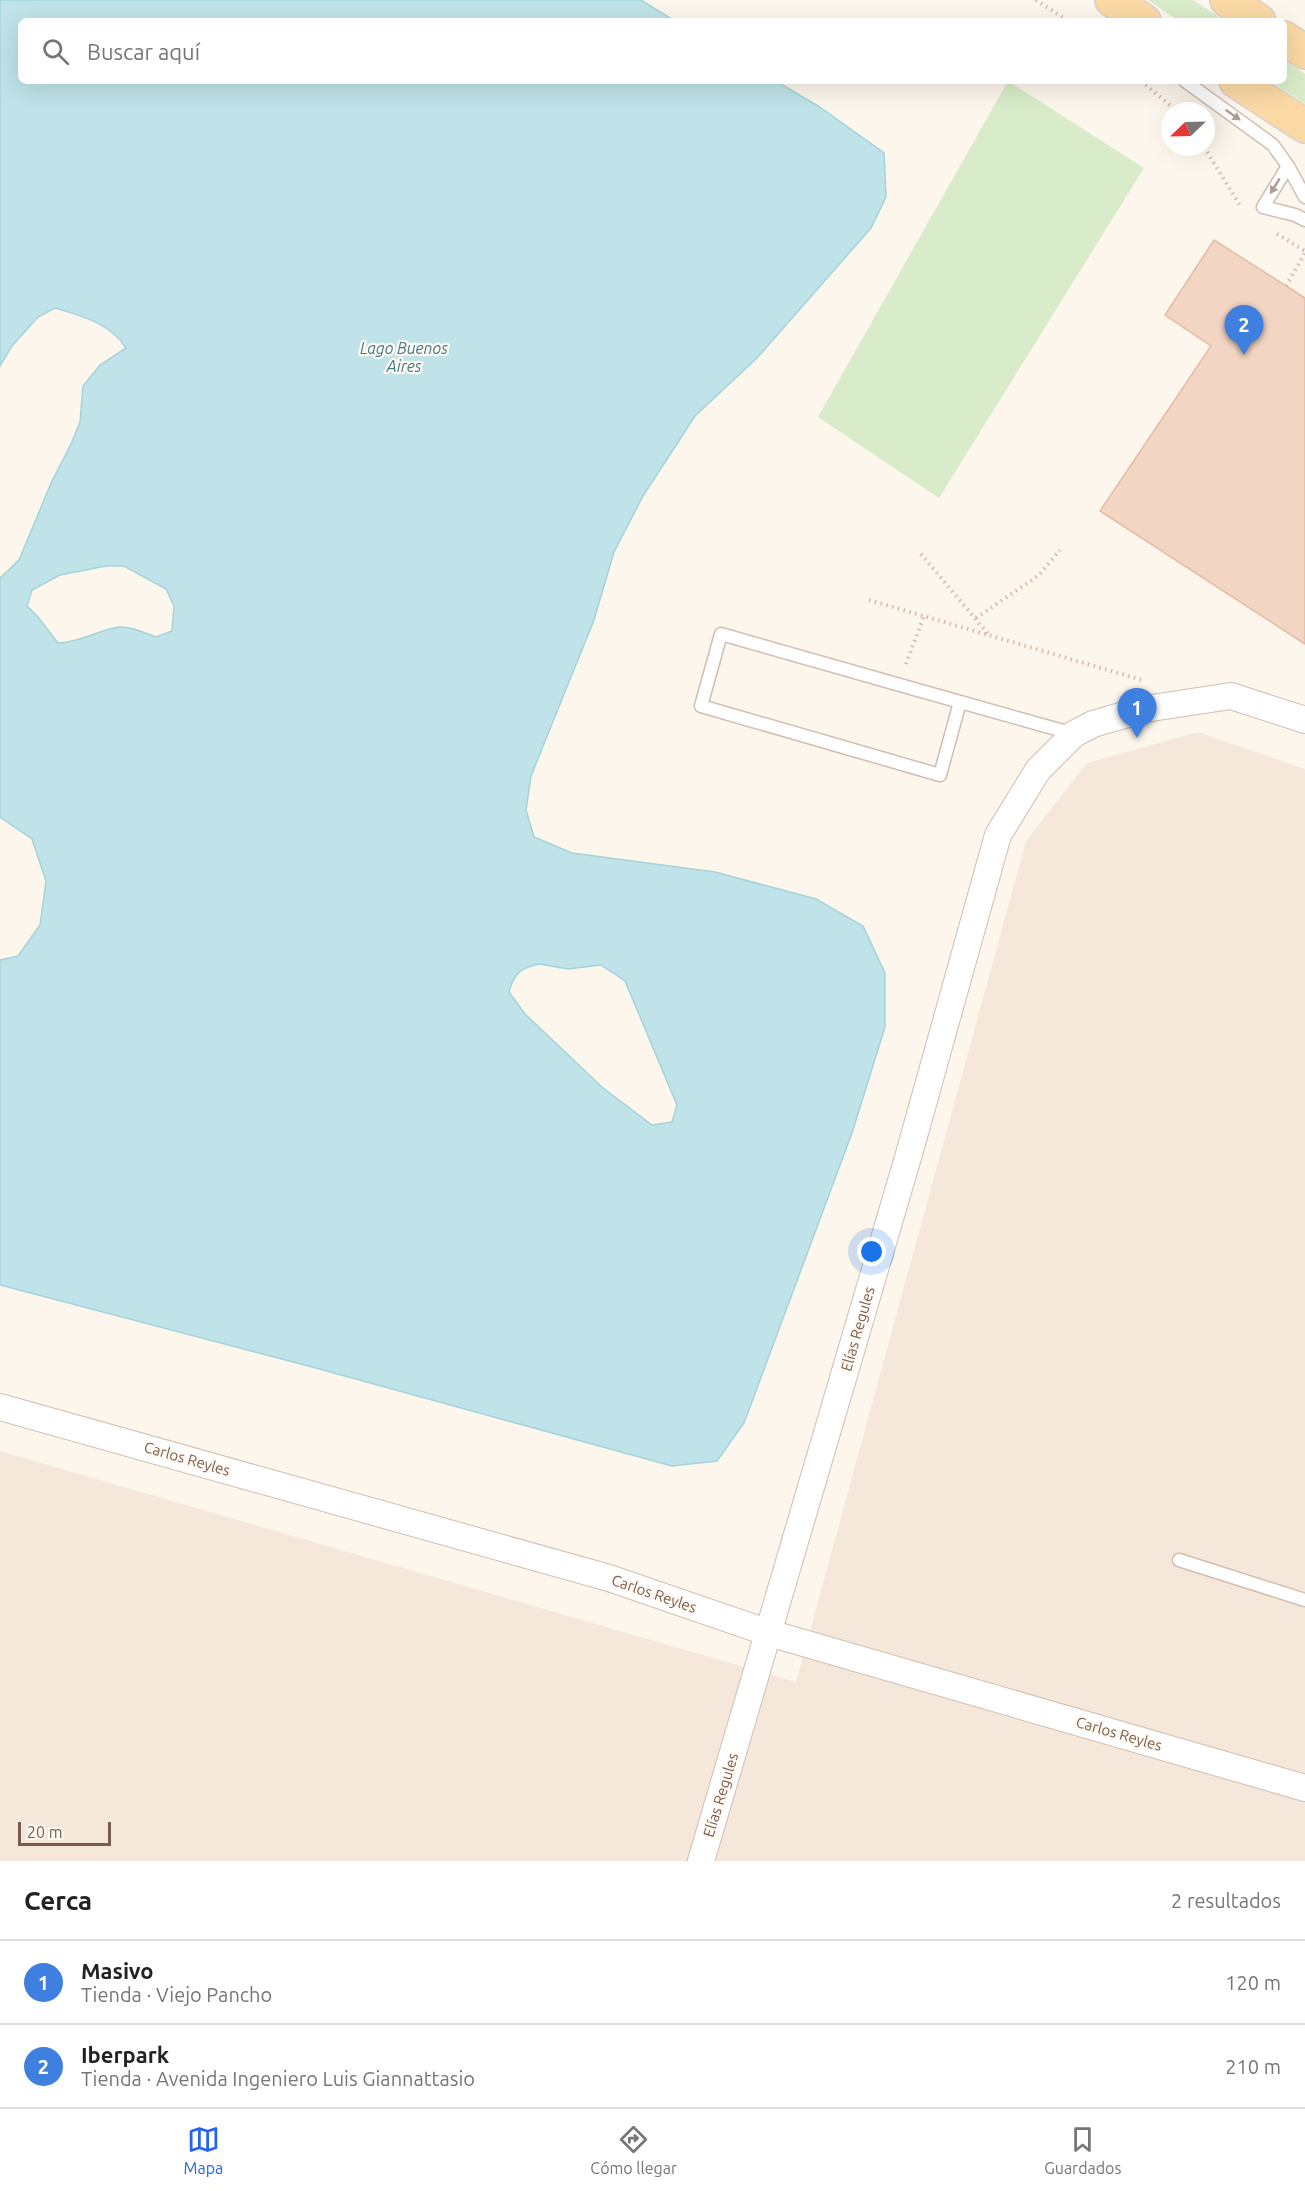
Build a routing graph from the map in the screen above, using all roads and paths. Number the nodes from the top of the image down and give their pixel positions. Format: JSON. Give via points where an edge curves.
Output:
{"nodes":[{"id":1,"x":1036,"y":0,"type":"edge"},
{"id":2,"x":1227,"y":0,"type":"edge"},
{"id":3,"x":1119,"y":8,"type":"edge"},
{"id":4,"x":1063,"y":18,"type":"edge"},
{"id":5,"x":1138,"y":18,"type":"edge"},
{"id":6,"x":1254,"y":18,"type":"edge"},
{"id":7,"x":1287,"y":40,"type":"edge"},
{"id":8,"x":1305,"y":52,"type":"edge"},
{"id":9,"x":1145,"y":84,"type":"edge"},
{"id":10,"x":1189,"y":84,"type":"edge"},
{"id":11,"x":1241,"y":84,"type":"edge"},
{"id":12,"x":1166,"y":102,"type":"edge"},
{"id":13,"x":1305,"y":126,"type":"edge"},
{"id":14,"x":1288,"y":166,"type":"junction"},
{"id":15,"x":1305,"y":197,"type":"edge"},
{"id":16,"x":1305,"y":220,"type":"edge"},
{"id":17,"x":1305,"y":253,"type":"edge"},
{"id":18,"x":1286,"y":286,"type":"dead end"},
{"id":19,"x":1060,"y":550,"type":"dead end"},
{"id":20,"x":921,"y":554,"type":"dead end"},
{"id":21,"x":869,"y":600,"type":"dead end"},
{"id":22,"x":924,"y":616,"type":"junction"},
{"id":23,"x":976,"y":618,"type":"junction"},
{"id":24,"x":989,"y":635,"type":"junction"},
{"id":25,"x":1144,"y":680,"type":"dead end"},
{"id":26,"x":899,"y":685,"type":"junction"},
{"id":27,"x":960,"y":702,"type":"junction"},
{"id":28,"x":1305,"y":720,"type":"edge"},
{"id":29,"x":1083,"y":729,"type":"junction"},
{"id":30,"x":0,"y":1407,"type":"edge"},
{"id":31,"x":1179,"y":1560,"type":"dead end"},
{"id":32,"x":1305,"y":1600,"type":"edge"},
{"id":33,"x":769,"y":1634,"type":"junction"},
{"id":34,"x":1305,"y":1788,"type":"edge"},
{"id":35,"x":701,"y":1861,"type":"edge"}],
"edges":[{"from":1,"to":4,"type":"path"},
{"from":2,"to":6,"type":"main road"},
{"from":3,"to":5,"type":"main road"},
{"from":7,"to":8,"type":"main road"},
{"from":9,"to":12,"type":"path"},
{"from":10,"to":14,"type":"lane","one_way":true,"via":[[1274,145]]},
{"from":11,"to":13,"type":"main road"},
{"from":14,"to":15,"type":"lane"},
{"from":14,"to":16,"type":"lane","one_way":true,"via":[[1263,207]]},
{"from":17,"to":18,"type":"path"},
{"from":19,"to":23,"type":"path","via":[[1038,576]]},
{"from":20,"to":23,"type":"path"},
{"from":21,"to":22,"type":"path"},
{"from":22,"to":24,"type":"path"},
{"from":22,"to":26,"type":"path"},
{"from":23,"to":24,"type":"path"},
{"from":24,"to":25,"type":"path"},
{"from":26,"to":27,"type":"lane"},
{"from":26,"to":27,"type":"lane","via":[[721,634],[701,706],[940,775]]},
{"from":27,"to":29,"type":"lane"},
{"from":28,"to":29,"type":"street","via":[[1231,696],[1145,709]]},
{"from":29,"to":33,"type":"street","name":"Elías Regules","via":[[1038,770],[998,835]]},
{"from":30,"to":33,"type":"street","name":"Carlos Reyles","via":[[609,1578]]},
{"from":31,"to":32,"type":"lane"},
{"from":33,"to":34,"type":"street","name":"Carlos Reyles"},
{"from":33,"to":35,"type":"street","name":"Elías Regules"}]}
